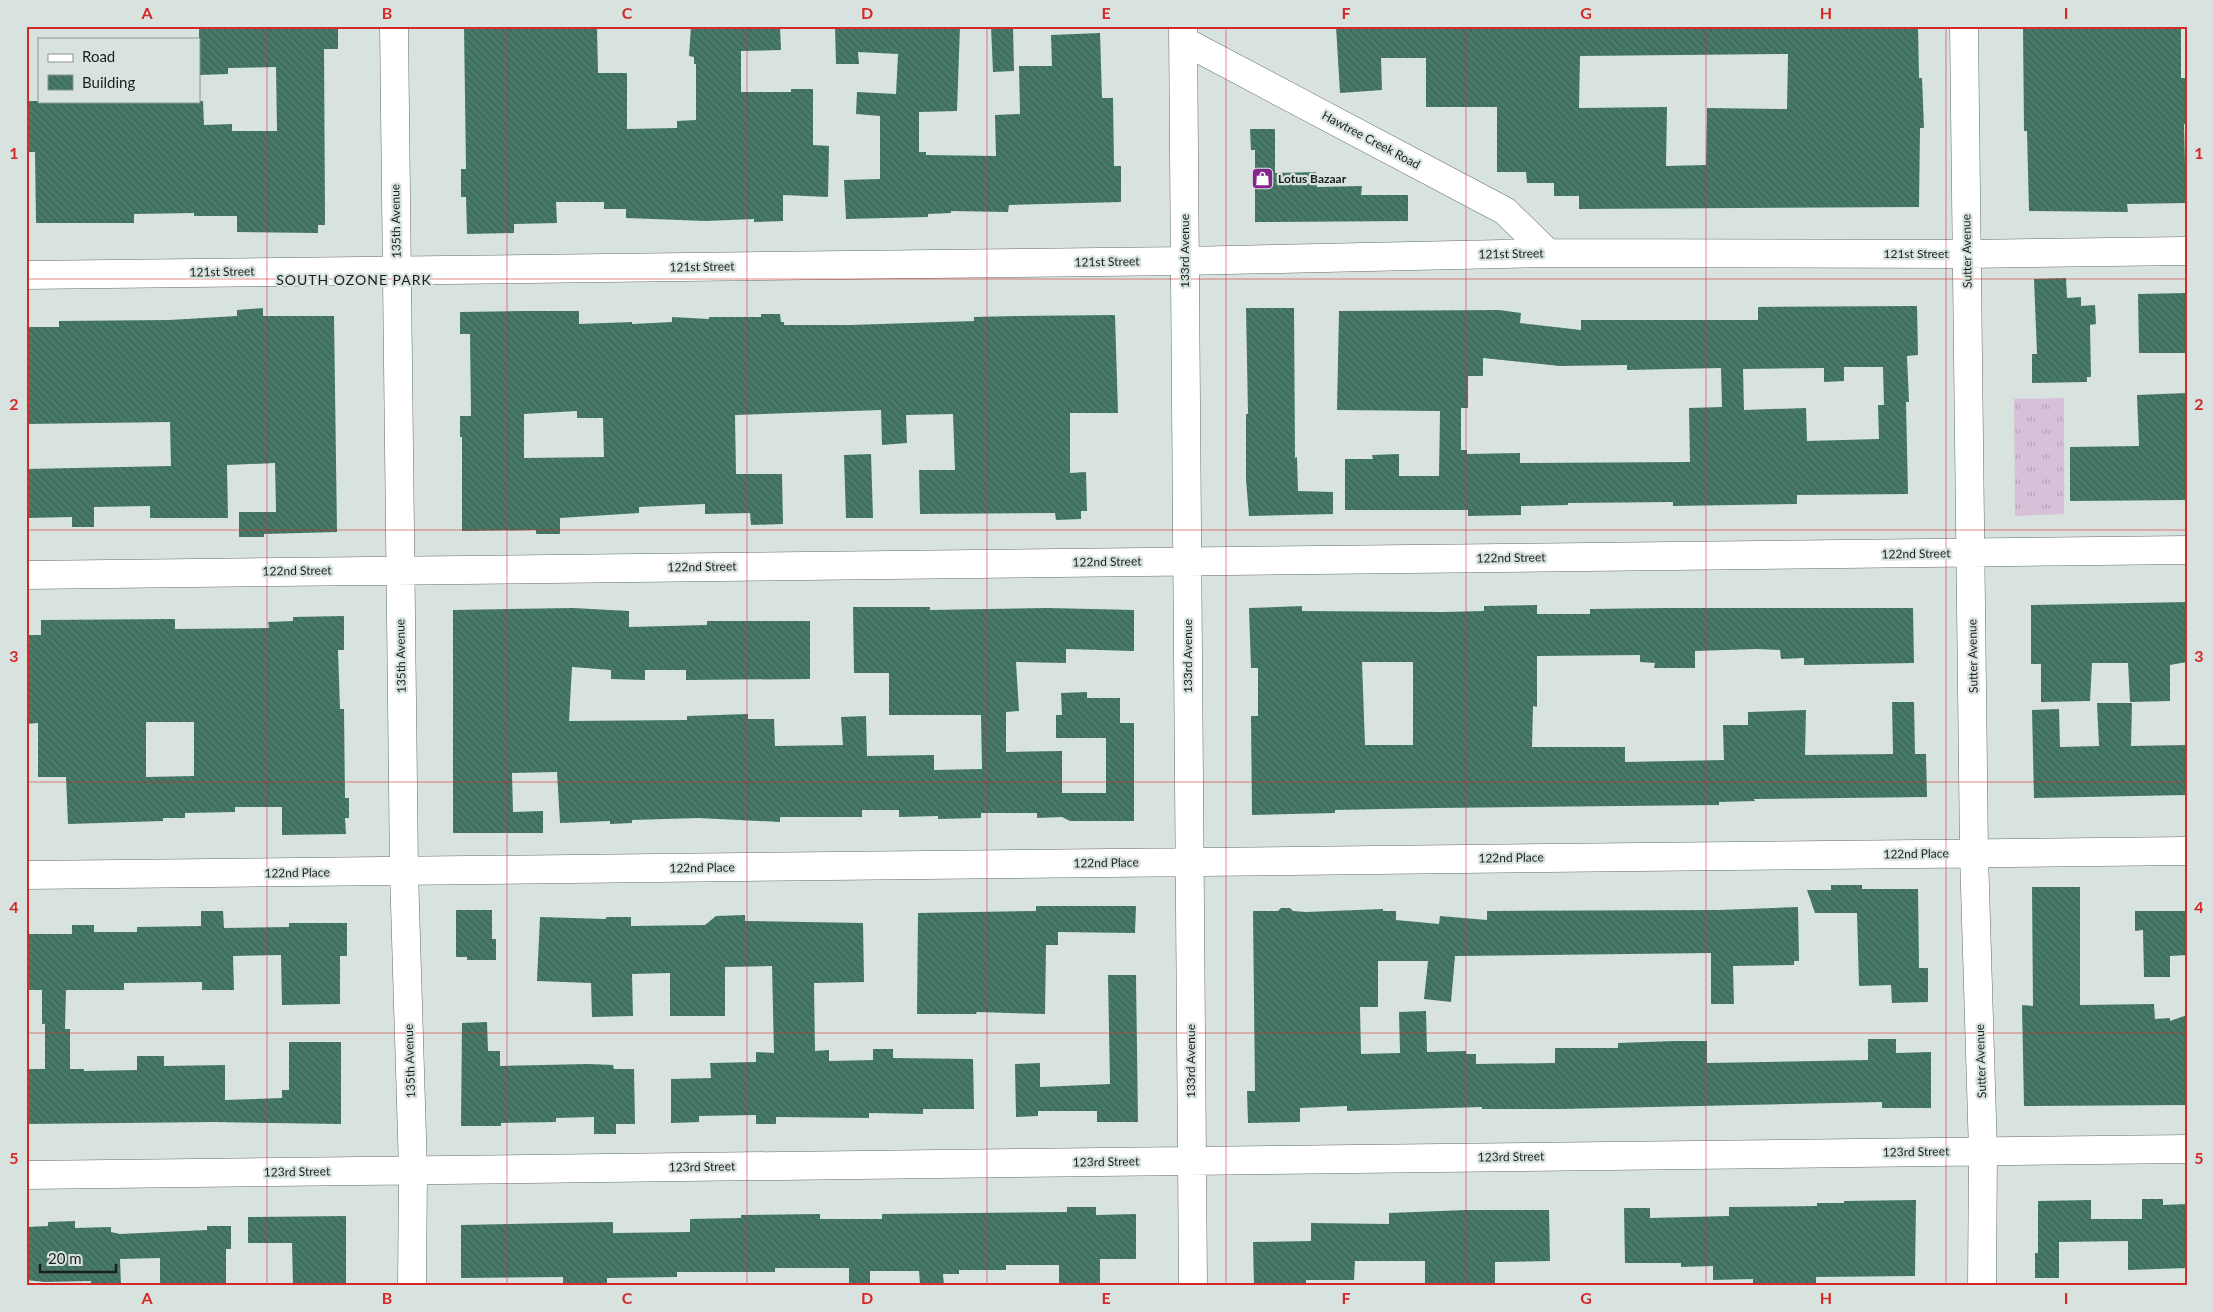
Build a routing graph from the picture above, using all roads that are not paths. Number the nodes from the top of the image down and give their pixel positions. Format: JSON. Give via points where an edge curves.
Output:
{"nodes":[{"id":1,"x":394,"y":26,"type":"edge"},
{"id":2,"x":1964,"y":26,"type":"edge"},
{"id":3,"x":1183,"y":34,"type":"edge"},
{"id":4,"x":2187,"y":251,"type":"edge"},
{"id":5,"x":1548,"y":253,"type":"junction"},
{"id":6,"x":1967,"y":254,"type":"junction"},
{"id":7,"x":1185,"y":261,"type":"junction"},
{"id":8,"x":396,"y":270,"type":"junction"},
{"id":9,"x":26,"y":275,"type":"edge"},
{"id":10,"x":2187,"y":550,"type":"edge"},
{"id":11,"x":1972,"y":554,"type":"junction"},
{"id":12,"x":1187,"y":561,"type":"junction"},
{"id":13,"x":401,"y":570,"type":"junction"},
{"id":14,"x":26,"y":575,"type":"edge"},
{"id":15,"x":2187,"y":851,"type":"edge"},
{"id":16,"x":1974,"y":854,"type":"junction"},
{"id":17,"x":1190,"y":862,"type":"junction"},
{"id":18,"x":404,"y":871,"type":"junction"},
{"id":19,"x":26,"y":875,"type":"edge"},
{"id":20,"x":2187,"y":1149,"type":"edge"},
{"id":21,"x":1983,"y":1152,"type":"junction"},
{"id":22,"x":1192,"y":1161,"type":"junction"},
{"id":23,"x":413,"y":1171,"type":"junction"},
{"id":24,"x":26,"y":1175,"type":"edge"},
{"id":25,"x":412,"y":1286,"type":"edge"},
{"id":26,"x":1193,"y":1286,"type":"edge"},
{"id":27,"x":1982,"y":1286,"type":"edge"}],
"edges":[{"from":1,"to":8,"type":"street","name":"135th Avenue"},
{"from":2,"to":6,"type":"street","name":"Sutter Avenue"},
{"from":3,"to":5,"type":"street","name":"Hawtree Creek Road","via":[[1505,211]]},
{"from":3,"to":7,"type":"street","name":"133rd Avenue"},
{"from":4,"to":6,"type":"street","name":"121st Street"},
{"from":5,"to":6,"type":"street","name":"121st Street"},
{"from":5,"to":7,"type":"street","name":"121st Street"},
{"from":6,"to":11,"type":"street","name":"Sutter Avenue"},
{"from":7,"to":8,"type":"street","name":"121st Street"},
{"from":7,"to":12,"type":"street","name":"133rd Avenue"},
{"from":8,"to":9,"type":"street","name":"121st Street"},
{"from":8,"to":13,"type":"street","name":"135th Avenue"},
{"from":10,"to":11,"type":"street","name":"122nd Street"},
{"from":11,"to":12,"type":"street","name":"122nd Street"},
{"from":11,"to":16,"type":"street","name":"Sutter Avenue"},
{"from":12,"to":13,"type":"street","name":"122nd Street"},
{"from":12,"to":17,"type":"street","name":"133rd Avenue"},
{"from":13,"to":14,"type":"street","name":"122nd Street"},
{"from":13,"to":18,"type":"street","name":"135th Avenue"},
{"from":15,"to":16,"type":"street","name":"122nd Place"},
{"from":16,"to":17,"type":"street","name":"122nd Place"},
{"from":16,"to":21,"type":"street","name":"Sutter Avenue"},
{"from":17,"to":18,"type":"street","name":"122nd Place"},
{"from":17,"to":22,"type":"street","name":"133rd Avenue"},
{"from":18,"to":19,"type":"street","name":"122nd Place"},
{"from":18,"to":23,"type":"street","name":"135th Avenue"},
{"from":20,"to":21,"type":"street","name":"123rd Street"},
{"from":21,"to":22,"type":"street","name":"123rd Street"},
{"from":21,"to":27,"type":"street","name":"Sutter Avenue"},
{"from":22,"to":23,"type":"street","name":"123rd Street"},
{"from":22,"to":26,"type":"street","name":"133rd Avenue"},
{"from":23,"to":24,"type":"street","name":"123rd Street"},
{"from":23,"to":25,"type":"street","name":"135th Avenue"}]}
